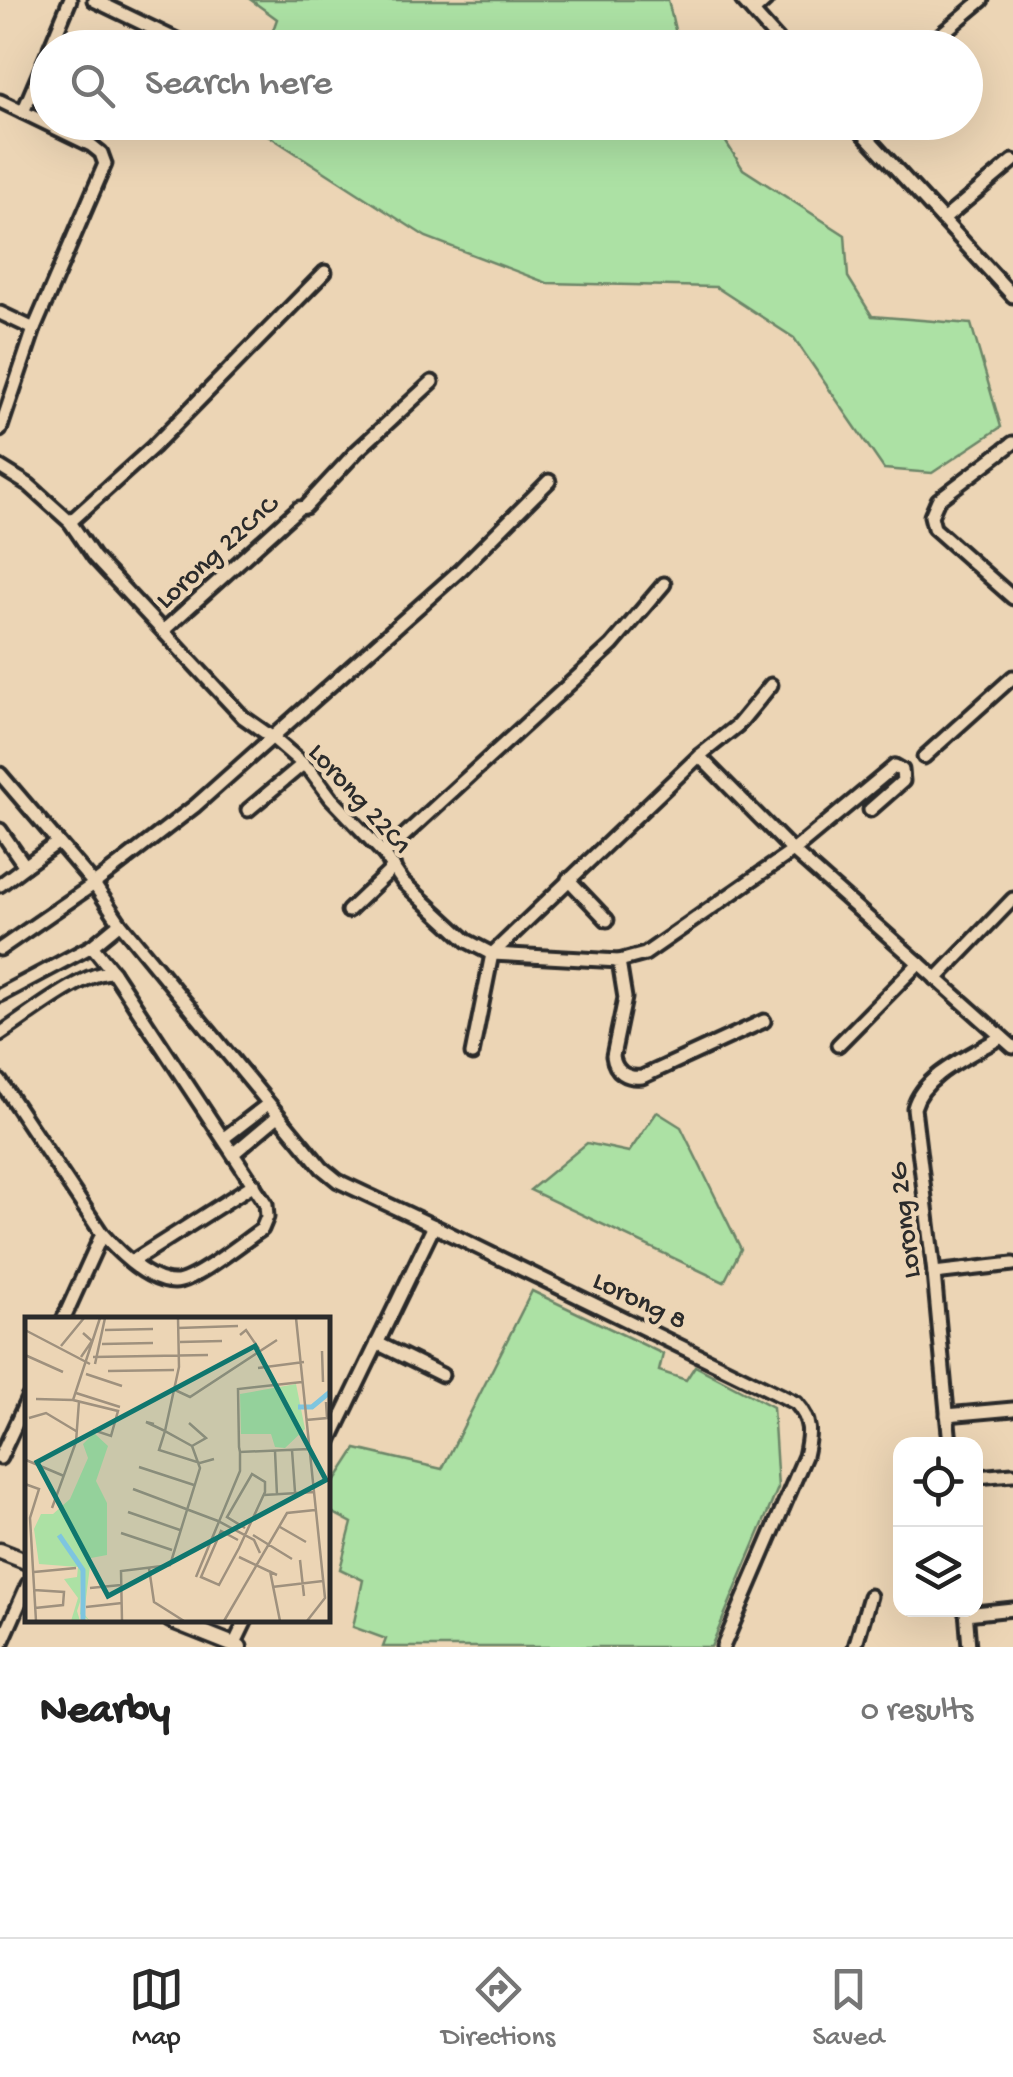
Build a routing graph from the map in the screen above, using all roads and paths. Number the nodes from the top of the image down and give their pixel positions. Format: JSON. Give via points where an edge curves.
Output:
{"nodes":[{"id":1,"x":70,"y":0,"type":"edge"},
{"id":2,"x":94,"y":0,"type":"edge"},
{"id":3,"x":742,"y":0,"type":"edge"},
{"id":4,"x":766,"y":0,"type":"edge"},
{"id":5,"x":982,"y":0,"type":"edge"},
{"id":6,"x":753,"y":12,"type":"junction"},
{"id":7,"x":57,"y":30,"type":"edge"},
{"id":8,"x":156,"y":30,"type":"edge"},
{"id":9,"x":769,"y":30,"type":"edge"},
{"id":10,"x":946,"y":30,"type":"edge"},
{"id":11,"x":30,"y":95,"type":"edge"},
{"id":12,"x":0,"y":101,"type":"edge"},
{"id":13,"x":23,"y":112,"type":"junction"},
{"id":14,"x":30,"y":115,"type":"edge"},
{"id":15,"x":81,"y":140,"type":"edge"},
{"id":16,"x":870,"y":140,"type":"edge"},
{"id":17,"x":1013,"y":161,"type":"edge"},
{"id":18,"x":943,"y":220,"type":"junction"},
{"id":19,"x":326,"y":272,"type":"dead end"},
{"id":20,"x":1013,"y":296,"type":"edge"},
{"id":21,"x":0,"y":313,"type":"edge"},
{"id":22,"x":34,"y":329,"type":"junction"},
{"id":23,"x":432,"y":382,"type":"dead end"},
{"id":24,"x":0,"y":430,"type":"edge"},
{"id":25,"x":1013,"y":442,"type":"edge"},
{"id":26,"x":0,"y":467,"type":"edge"},
{"id":27,"x":550,"y":481,"type":"dead end"},
{"id":28,"x":70,"y":522,"type":"junction"},
{"id":29,"x":664,"y":584,"type":"dead end"},
{"id":30,"x":1013,"y":598,"type":"edge"},
{"id":31,"x":164,"y":630,"type":"junction"},
{"id":32,"x":1013,"y":678,"type":"edge"},
{"id":33,"x":771,"y":686,"type":"dead end"},
{"id":34,"x":274,"y":738,"type":"junction"},
{"id":35,"x":699,"y":756,"type":"junction"},
{"id":36,"x":924,"y":757,"type":"dead end"},
{"id":37,"x":302,"y":764,"type":"junction"},
{"id":38,"x":0,"y":774,"type":"edge"},
{"id":39,"x":248,"y":810,"type":"dead end"},
{"id":40,"x":870,"y":810,"type":"dead end"},
{"id":41,"x":1,"y":835,"type":"edge"},
{"id":42,"x":57,"y":843,"type":"junction"},
{"id":43,"x":793,"y":851,"type":"junction"},
{"id":44,"x":384,"y":854,"type":"junction"},
{"id":45,"x":25,"y":866,"type":"junction"},
{"id":46,"x":394,"y":867,"type":"junction"},
{"id":47,"x":568,"y":879,"type":"junction"},
{"id":48,"x":94,"y":884,"type":"junction"},
{"id":49,"x":0,"y":885,"type":"edge"},
{"id":50,"x":1013,"y":899,"type":"edge"},
{"id":51,"x":348,"y":911,"type":"dead end"},
{"id":52,"x":607,"y":920,"type":"dead end"},
{"id":53,"x":120,"y":923,"type":"junction"},
{"id":54,"x":92,"y":946,"type":"junction"},
{"id":55,"x":0,"y":949,"type":"edge"},
{"id":56,"x":492,"y":954,"type":"junction"},
{"id":57,"x":620,"y":961,"type":"junction"},
{"id":58,"x":918,"y":963,"type":"junction"},
{"id":59,"x":113,"y":972,"type":"junction"},
{"id":60,"x":936,"y":979,"type":"junction"},
{"id":61,"x":0,"y":995,"type":"edge"},
{"id":62,"x":764,"y":1021,"type":"dead end"},
{"id":63,"x":0,"y":1034,"type":"edge"},
{"id":64,"x":1001,"y":1037,"type":"junction"},
{"id":65,"x":838,"y":1044,"type":"dead end"},
{"id":66,"x":1013,"y":1046,"type":"edge"},
{"id":67,"x":472,"y":1054,"type":"dead end"},
{"id":68,"x":0,"y":1081,"type":"edge"},
{"id":69,"x":268,"y":1104,"type":"junction"},
{"id":70,"x":278,"y":1116,"type":"junction"},
{"id":71,"x":224,"y":1138,"type":"junction"},
{"id":72,"x":234,"y":1153,"type":"junction"},
{"id":73,"x":254,"y":1184,"type":"junction"},
{"id":74,"x":434,"y":1226,"type":"junction"},
{"id":75,"x":102,"y":1234,"type":"junction"},
{"id":76,"x":133,"y":1262,"type":"junction"},
{"id":77,"x":1013,"y":1264,"type":"edge"},
{"id":78,"x":934,"y":1273,"type":"junction"},
{"id":79,"x":64,"y":1316,"type":"edge"},
{"id":80,"x":378,"y":1343,"type":"junction"},
{"id":81,"x":442,"y":1375,"type":"dead end"},
{"id":82,"x":1013,"y":1409,"type":"edge"},
{"id":83,"x":947,"y":1415,"type":"junction"},
{"id":84,"x":22,"y":1425,"type":"edge"},
{"id":85,"x":330,"y":1436,"type":"edge"},
{"id":86,"x":949,"y":1437,"type":"edge"},
{"id":87,"x":0,"y":1458,"type":"edge"},
{"id":88,"x":1013,"y":1474,"type":"edge"},
{"id":89,"x":983,"y":1476,"type":"edge"},
{"id":90,"x":0,"y":1550,"type":"edge"},
{"id":91,"x":25,"y":1561,"type":"edge"},
{"id":92,"x":25,"y":1591,"type":"edge"},
{"id":93,"x":870,"y":1596,"type":"dead end"},
{"id":94,"x":1013,"y":1609,"type":"edge"},
{"id":95,"x":983,"y":1611,"type":"edge"},
{"id":96,"x":966,"y":1617,"type":"edge"},
{"id":97,"x":176,"y":1622,"type":"edge"},
{"id":98,"x":245,"y":1622,"type":"edge"},
{"id":99,"x":237,"y":1646,"type":"edge"},
{"id":100,"x":0,"y":1647,"type":"edge"},
{"id":101,"x":723,"y":1647,"type":"edge"},
{"id":102,"x":856,"y":1647,"type":"edge"},
{"id":103,"x":968,"y":1647,"type":"edge"}],
"edges":[{"from":1,"to":7,"type":"street"},
{"from":2,"to":8,"type":"street"},
{"from":3,"to":6,"type":"street"},
{"from":4,"to":6,"type":"street"},
{"from":5,"to":10,"type":"street"},
{"from":6,"to":9,"type":"street"},
{"from":11,"to":13,"type":"street"},
{"from":12,"to":13,"type":"street"},
{"from":13,"to":14,"type":"street"},
{"from":15,"to":22,"type":"street","via":[[101,153],[104,164]]},
{"from":16,"to":18,"type":"street"},
{"from":17,"to":18,"type":"street"},
{"from":18,"to":20,"type":"street"},
{"from":19,"to":28,"type":"street"},
{"from":21,"to":22,"type":"street"},
{"from":22,"to":24,"type":"street"},
{"from":23,"to":31,"type":"street","name":"Lorong 22C1C"},
{"from":25,"to":30,"type":"street","via":[[938,500],[931,516],[934,528]]},
{"from":26,"to":28,"type":"street","name":"Lorong 22C1"},
{"from":27,"to":34,"type":"street"},
{"from":28,"to":31,"type":"street","name":"Lorong 22C1"},
{"from":29,"to":44,"type":"street","via":[[612,645]]},
{"from":31,"to":34,"type":"street","name":"Lorong 22C1","via":[[243,716]]},
{"from":32,"to":36,"type":"street"},
{"from":33,"to":35,"type":"street"},
{"from":34,"to":37,"type":"street","name":"Lorong 22C1"},
{"from":34,"to":48,"type":"street"},
{"from":35,"to":43,"type":"street"},
{"from":35,"to":47,"type":"street"},
{"from":37,"to":39,"type":"street"},
{"from":37,"to":44,"type":"street","name":"Lorong 22C1"},
{"from":38,"to":42,"type":"street"},
{"from":40,"to":43,"type":"street","via":[[902,782],[902,770],[895,766]]},
{"from":41,"to":45,"type":"street"},
{"from":42,"to":45,"type":"street"},
{"from":42,"to":48,"type":"street"},
{"from":43,"to":57,"type":"street","via":[[645,954]]},
{"from":43,"to":58,"type":"street"},
{"from":44,"to":46,"type":"street","name":"Lorong 22C1"},
{"from":45,"to":49,"type":"street"},
{"from":46,"to":51,"type":"street"},
{"from":46,"to":56,"type":"street","name":"Lorong 22C1","via":[[467,941]]},
{"from":47,"to":52,"type":"street"},
{"from":47,"to":56,"type":"street"},
{"from":48,"to":53,"type":"street"},
{"from":48,"to":55,"type":"street"},
{"from":50,"to":60,"type":"street"},
{"from":53,"to":54,"type":"street"},
{"from":53,"to":69,"type":"street"},
{"from":54,"to":59,"type":"street"},
{"from":54,"to":61,"type":"street"},
{"from":56,"to":57,"type":"street"},
{"from":56,"to":67,"type":"street"},
{"from":57,"to":62,"type":"street","via":[[625,998],[614,1064],[632,1078]]},
{"from":58,"to":60,"type":"street"},
{"from":58,"to":65,"type":"street"},
{"from":59,"to":63,"type":"street","via":[[83,981]]},
{"from":59,"to":71,"type":"street"},
{"from":60,"to":64,"type":"street"},
{"from":64,"to":66,"type":"street"},
{"from":64,"to":78,"type":"street","name":"Lorong 2G","via":[[918,1093],[914,1108]]},
{"from":68,"to":75,"type":"street"},
{"from":69,"to":70,"type":"street"},
{"from":69,"to":71,"type":"street"},
{"from":70,"to":72,"type":"street"},
{"from":70,"to":74,"type":"street","via":[[338,1182]]},
{"from":71,"to":72,"type":"street"},
{"from":72,"to":73,"type":"street"},
{"from":73,"to":76,"type":"street"},
{"from":73,"to":76,"type":"street","via":[[266,1204],[262,1229],[184,1280],[167,1281]]},
{"from":74,"to":80,"type":"street"},
{"from":74,"to":101,"type":"street","name":"Lorong 8","via":[[796,1403],[806,1415],[811,1432],[805,1456]]},
{"from":75,"to":76,"type":"street"},
{"from":75,"to":79,"type":"street"},
{"from":77,"to":78,"type":"street"},
{"from":78,"to":83,"type":"street","name":"Lorong 2G"},
{"from":80,"to":81,"type":"street"},
{"from":80,"to":85,"type":"street"},
{"from":82,"to":83,"type":"street"},
{"from":83,"to":86,"type":"street","name":"Lorong 2G"},
{"from":84,"to":87,"type":"street"},
{"from":88,"to":89,"type":"street"},
{"from":90,"to":91,"type":"street"},
{"from":92,"to":100,"type":"street"},
{"from":93,"to":102,"type":"street"},
{"from":94,"to":95,"type":"street"},
{"from":96,"to":103,"type":"street"},
{"from":97,"to":99,"type":"street"},
{"from":98,"to":99,"type":"street"}]}
